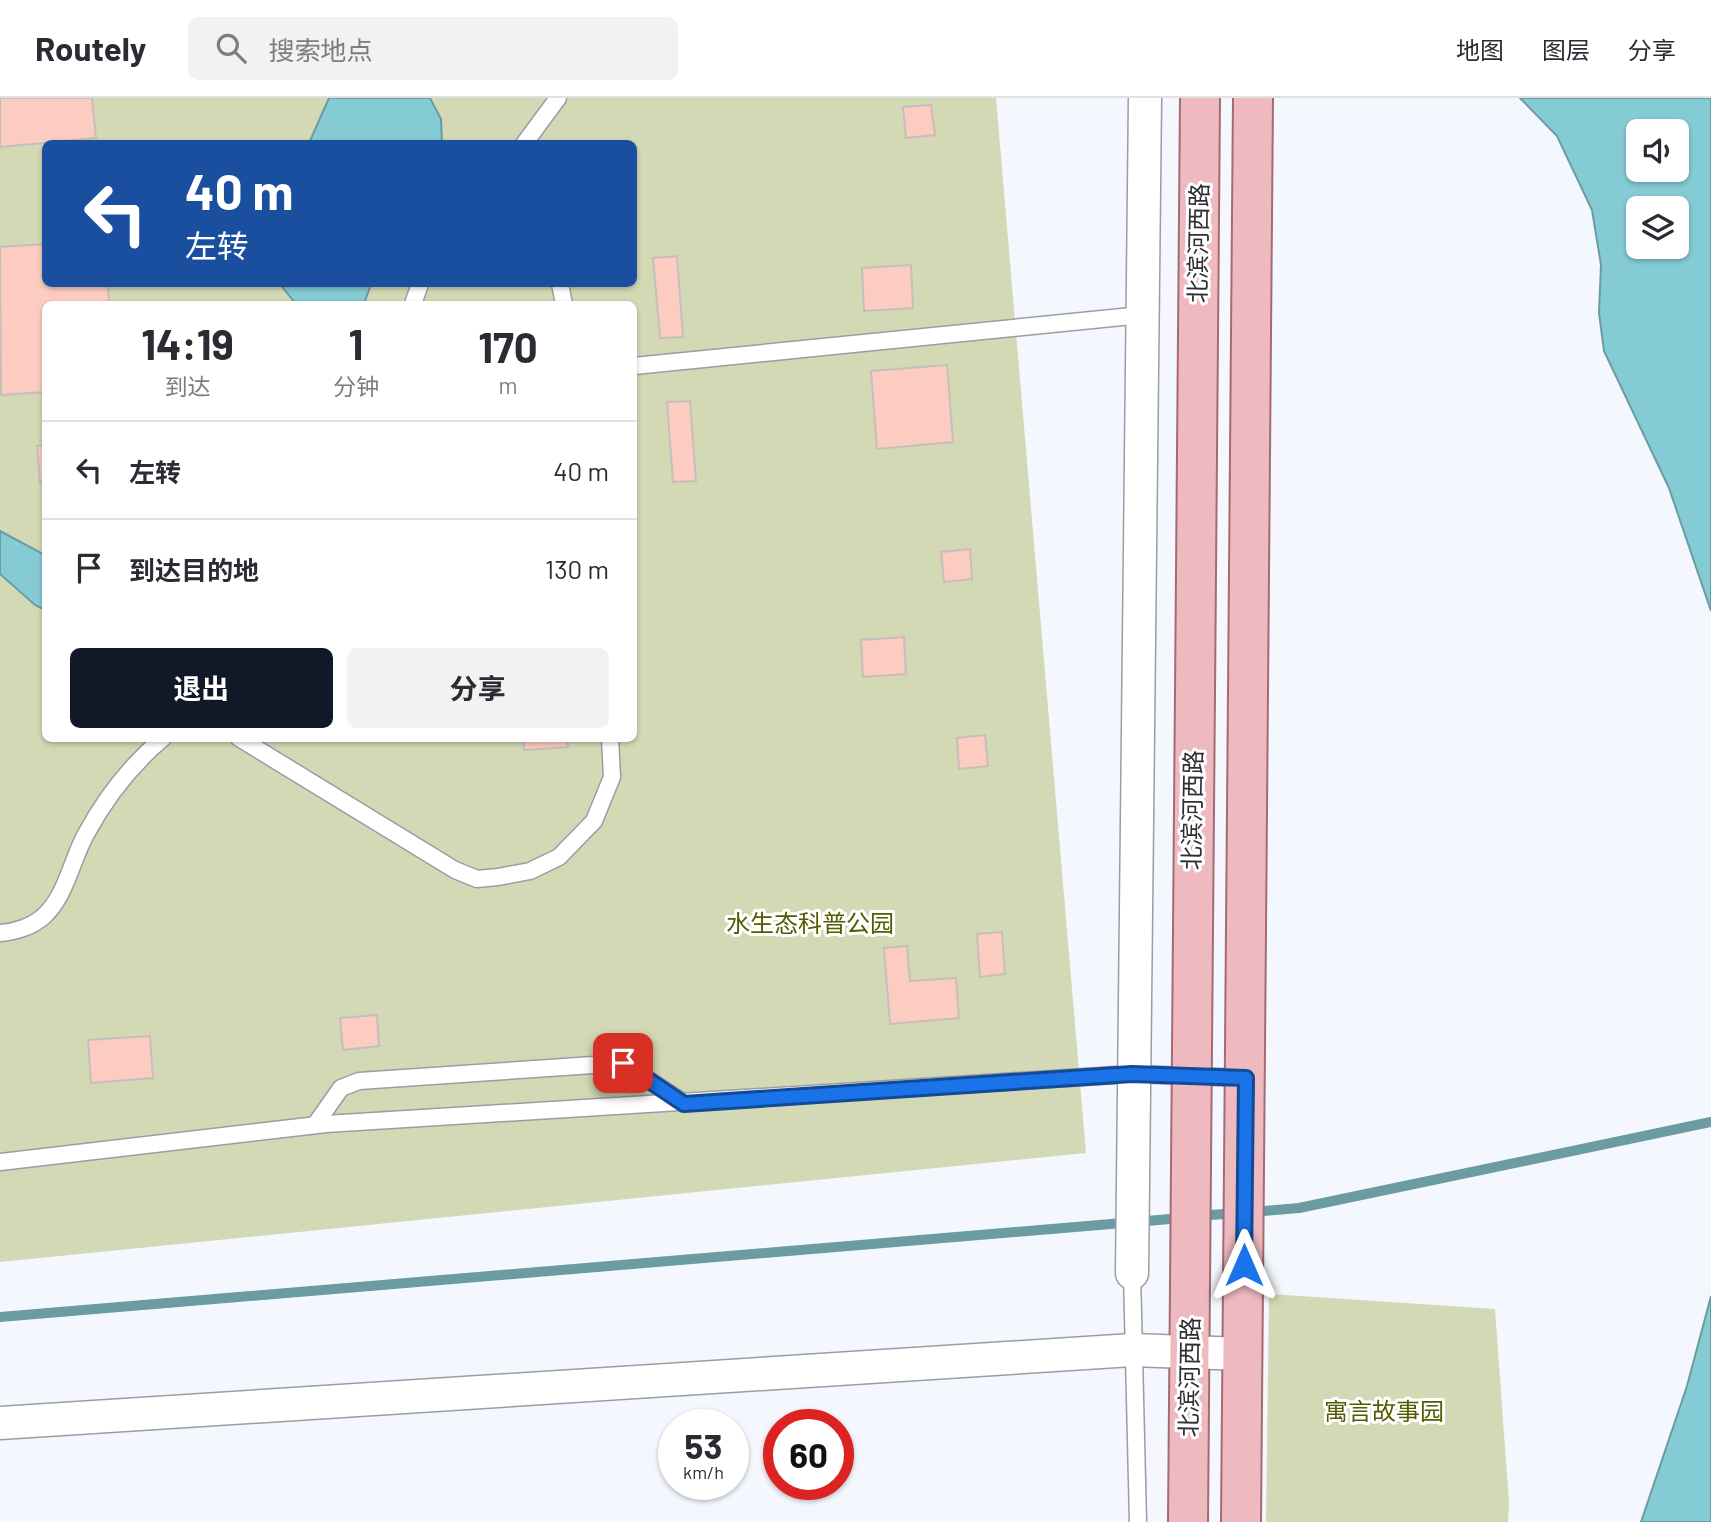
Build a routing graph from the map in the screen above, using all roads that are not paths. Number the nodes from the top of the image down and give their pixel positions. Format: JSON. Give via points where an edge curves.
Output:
{"nodes":[{"id":1,"x":558,"y":98,"type":"edge"},
{"id":2,"x":1145,"y":98,"type":"edge"},
{"id":3,"x":1200,"y":98,"type":"edge"},
{"id":4,"x":1253,"y":98,"type":"edge"},
{"id":5,"x":527,"y":140,"type":"edge"},
{"id":6,"x":1142,"y":315,"type":"junction"},
{"id":7,"x":637,"y":366,"type":"edge"},
{"id":8,"x":158,"y":742,"type":"edge"},
{"id":9,"x":246,"y":742,"type":"edge"},
{"id":10,"x":610,"y":742,"type":"edge"},
{"id":11,"x":0,"y":933,"type":"edge"},
{"id":12,"x":1132,"y":1074,"type":"junction"},
{"id":13,"x":1191,"y":1076,"type":"junction"},
{"id":14,"x":1246,"y":1078,"type":"junction"},
{"id":15,"x":684,"y":1104,"type":"junction"},
{"id":16,"x":315,"y":1125,"type":"junction"},
{"id":17,"x":0,"y":1161,"type":"edge"},
{"id":18,"x":1132,"y":1273,"type":"joint"},
{"id":19,"x":1132,"y":1350,"type":"junction"},
{"id":20,"x":1190,"y":1353,"type":"junction"},
{"id":21,"x":1243,"y":1354,"type":"junction"},
{"id":22,"x":0,"y":1423,"type":"edge"},
{"id":23,"x":1138,"y":1522,"type":"edge"},
{"id":24,"x":1188,"y":1522,"type":"edge"},
{"id":25,"x":1241,"y":1522,"type":"edge"}],
"edges":[{"from":1,"to":5,"type":"lane"},
{"from":2,"to":6,"type":"street"},
{"from":3,"to":13,"type":"main road","name":"北滨河西路"},
{"from":4,"to":14,"type":"main road"},
{"from":6,"to":7,"type":"lane"},
{"from":6,"to":12,"type":"street"},
{"from":8,"to":11,"type":"lane","via":[[119,783],[86,834],[47,914],[33,925]]},
{"from":9,"to":10,"type":"lane","via":[[477,879],[530,871],[559,857],[579,839],[594,821],[612,777]]},
{"from":12,"to":13,"type":"lane"},
{"from":12,"to":15,"type":"lane"},
{"from":12,"to":18,"type":"street"},
{"from":13,"to":14,"type":"lane"},
{"from":13,"to":20,"type":"main road","name":"北滨河西路"},
{"from":14,"to":21,"type":"main road"},
{"from":15,"to":16,"type":"lane"},
{"from":15,"to":16,"type":"lane","via":[[623,1063],[359,1081],[341,1087]]},
{"from":16,"to":17,"type":"lane"},
{"from":18,"to":19,"type":"lane"},
{"from":19,"to":20,"type":"street"},
{"from":19,"to":22,"type":"street"},
{"from":19,"to":23,"type":"lane"},
{"from":20,"to":21,"type":"street"},
{"from":20,"to":24,"type":"main road","name":"北滨河西路"},
{"from":21,"to":25,"type":"main road"}]}
